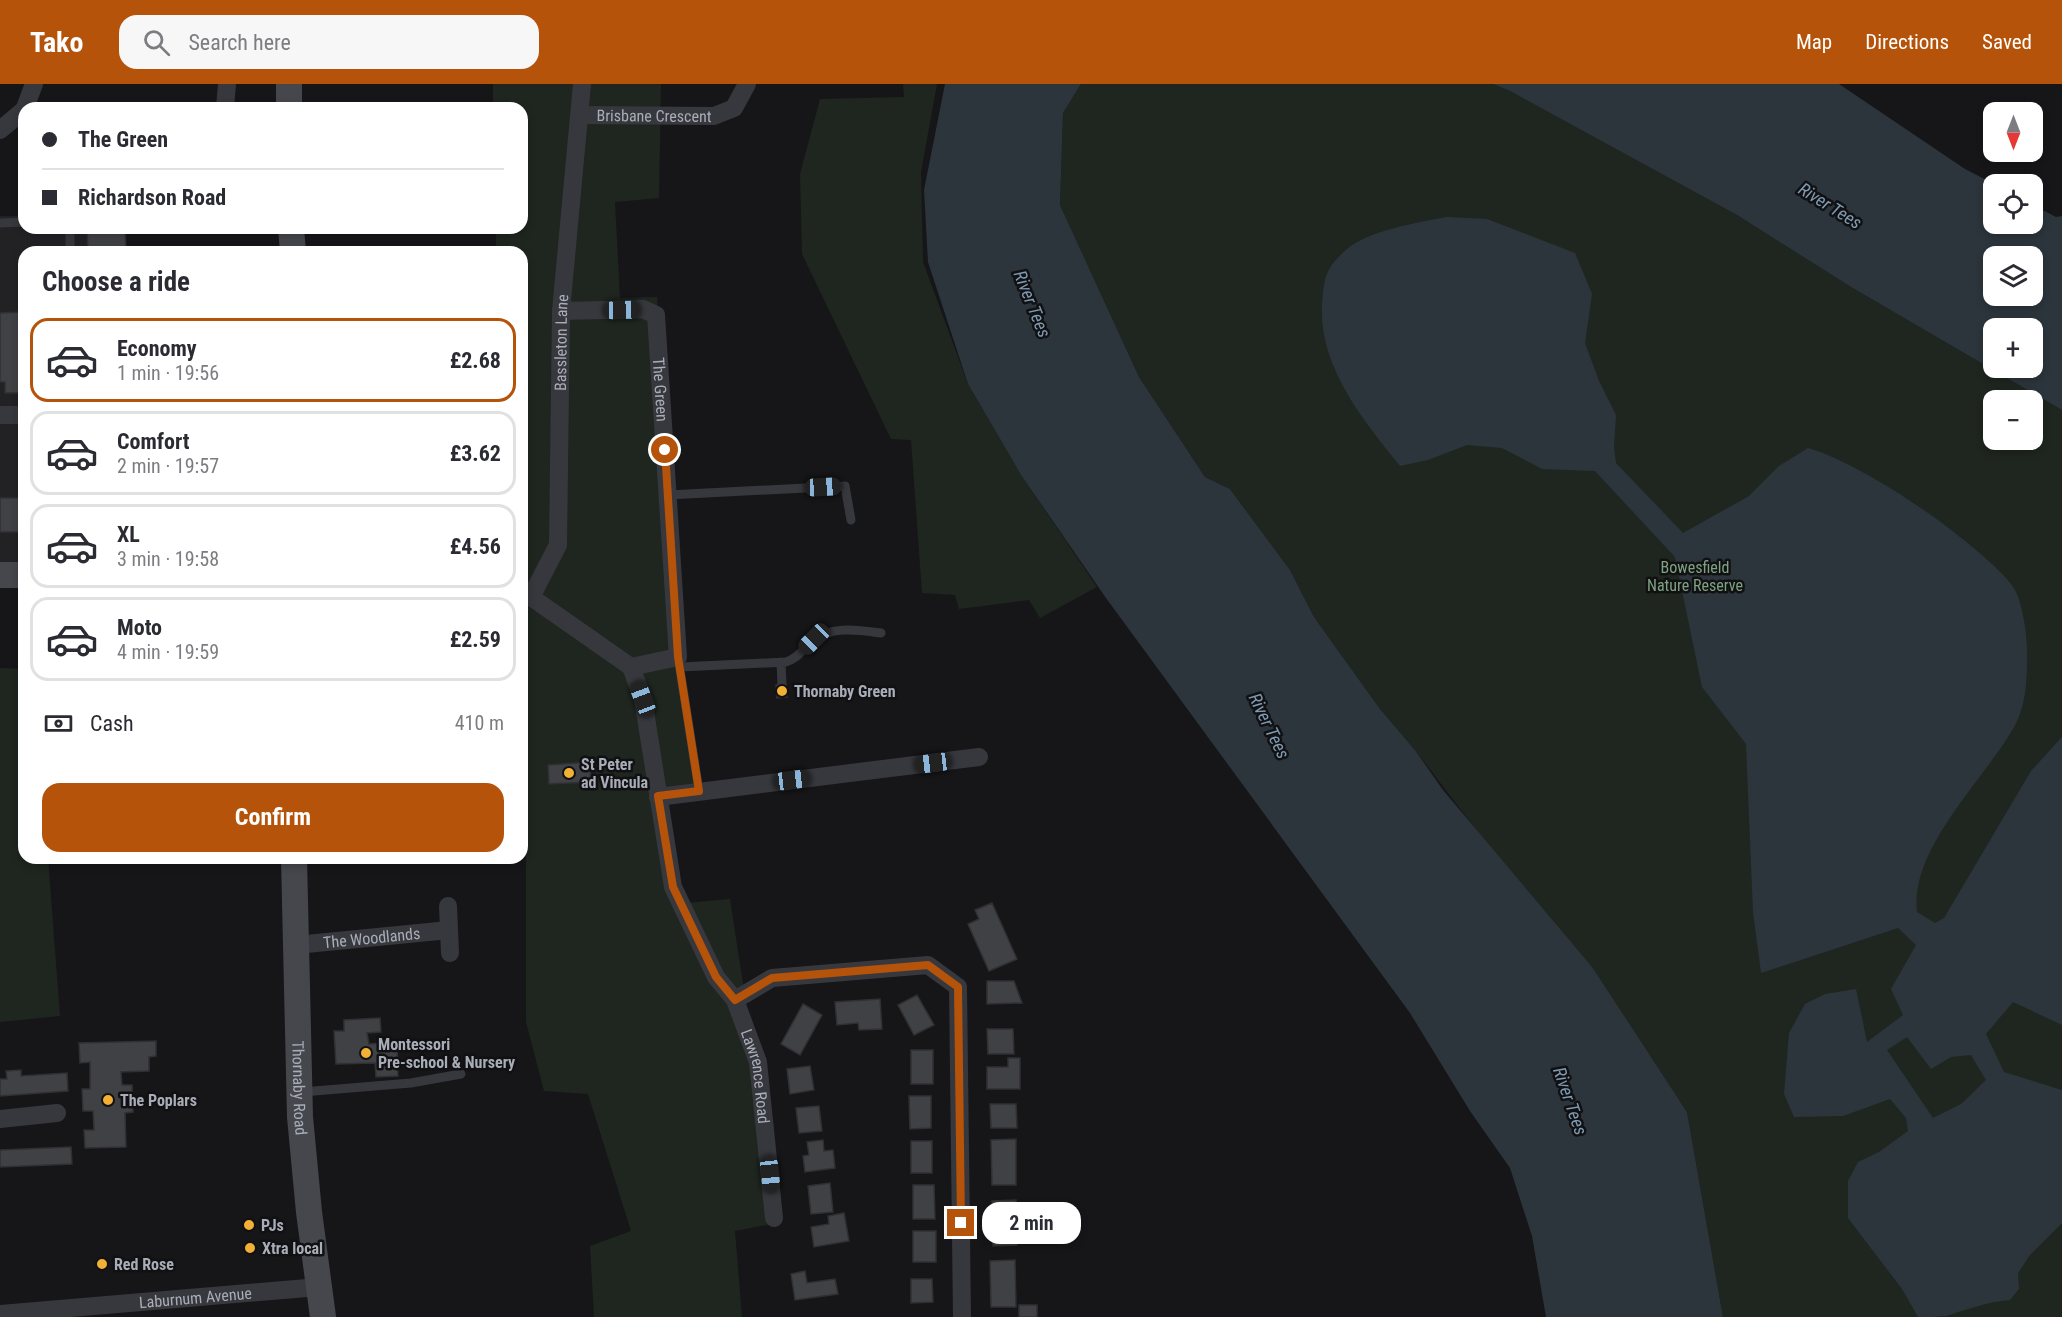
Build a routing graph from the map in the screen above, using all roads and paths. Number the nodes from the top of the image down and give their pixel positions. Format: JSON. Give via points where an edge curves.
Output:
{"nodes":[{"id":1,"x":34,"y":84,"type":"edge"},
{"id":2,"x":226,"y":84,"type":"edge"},
{"id":3,"x":289,"y":84,"type":"edge"},
{"id":4,"x":582,"y":84,"type":"edge"},
{"id":5,"x":747,"y":84,"type":"edge"},
{"id":6,"x":27,"y":102,"type":"edge"},
{"id":7,"x":225,"y":102,"type":"edge"},
{"id":8,"x":289,"y":102,"type":"edge"},
{"id":9,"x":18,"y":115,"type":"edge"},
{"id":10,"x":580,"y":115,"type":"junction"},
{"id":11,"x":0,"y":130,"type":"edge"},
{"id":12,"x":18,"y":222,"type":"edge"},
{"id":13,"x":0,"y":223,"type":"edge"},
{"id":14,"x":561,"y":311,"type":"junction"},
{"id":15,"x":18,"y":415,"type":"edge"},
{"id":16,"x":0,"y":416,"type":"edge"},
{"id":17,"x":668,"y":495,"type":"junction"},
{"id":18,"x":851,"y":520,"type":"dead end"},
{"id":19,"x":0,"y":575,"type":"edge"},
{"id":20,"x":18,"y":575,"type":"edge"},
{"id":21,"x":528,"y":593,"type":"edge"},
{"id":22,"x":528,"y":597,"type":"edge"},
{"id":23,"x":881,"y":633,"type":"dead end"},
{"id":24,"x":679,"y":662,"type":"junction"},
{"id":25,"x":781,"y":662,"type":"junction"},
{"id":26,"x":631,"y":667,"type":"junction"},
{"id":27,"x":782,"y":685,"type":"dead end"},
{"id":28,"x":979,"y":758,"type":"dead end"},
{"id":29,"x":699,"y":791,"type":"junction"},
{"id":30,"x":658,"y":796,"type":"junction"},
{"id":31,"x":294,"y":864,"type":"edge"},
{"id":32,"x":448,"y":906,"type":"dead end"},
{"id":33,"x":449,"y":930,"type":"junction"},
{"id":34,"x":296,"y":945,"type":"junction"},
{"id":35,"x":450,"y":953,"type":"dead end"},
{"id":36,"x":735,"y":1000,"type":"junction"},
{"id":37,"x":461,"y":1074,"type":"dead end"},
{"id":38,"x":300,"y":1092,"type":"junction"},
{"id":39,"x":57,"y":1113,"type":"dead end"},
{"id":40,"x":0,"y":1119,"type":"edge"},
{"id":41,"x":774,"y":1218,"type":"dead end"},
{"id":42,"x":320,"y":1287,"type":"junction"},
{"id":43,"x":3,"y":1315,"type":"edge"},
{"id":44,"x":323,"y":1317,"type":"edge"},
{"id":45,"x":962,"y":1317,"type":"edge"}],
"edges":[{"from":1,"to":6,"type":"street"},
{"from":2,"to":7,"type":"street"},
{"from":3,"to":8,"type":"street"},
{"from":4,"to":10,"type":"street","name":"Bassleton Lane"},
{"from":5,"to":10,"type":"street","name":"Brisbane Crescent","via":[[734,108],[714,116]]},
{"from":9,"to":11,"type":"street"},
{"from":10,"to":14,"type":"street","name":"Bassleton Lane"},
{"from":12,"to":13,"type":"lane"},
{"from":14,"to":17,"type":"street","name":"The Green","via":[[643,309],[656,315]]},
{"from":14,"to":21,"type":"street","name":"Bassleton Lane","via":[[558,545]]},
{"from":15,"to":16,"type":"street"},
{"from":17,"to":18,"type":"lane","via":[[845,486]]},
{"from":17,"to":24,"type":"street","name":"The Green"},
{"from":19,"to":20,"type":"street"},
{"from":22,"to":26,"type":"street"},
{"from":23,"to":25,"type":"lane","via":[[852,629],[828,632],[814,639],[792,660]]},
{"from":24,"to":25,"type":"lane"},
{"from":24,"to":26,"type":"street"},
{"from":24,"to":29,"type":"lane"},
{"from":25,"to":27,"type":"lane"},
{"from":26,"to":30,"type":"street","name":"Lawrence Road","via":[[643,699]]},
{"from":28,"to":29,"type":"street"},
{"from":29,"to":30,"type":"street"},
{"from":30,"to":36,"type":"street","name":"Lawrence Road","via":[[673,887],[716,977]]},
{"from":31,"to":34,"type":"street","name":"Thornaby Road"},
{"from":32,"to":33,"type":"street"},
{"from":33,"to":34,"type":"street","name":"The Woodlands"},
{"from":33,"to":35,"type":"street"},
{"from":34,"to":38,"type":"street","name":"Thornaby Road"},
{"from":36,"to":41,"type":"street","name":"Lawrence Road","via":[[758,1062]]},
{"from":36,"to":45,"type":"street","via":[[772,978],[928,965],[958,987]]},
{"from":37,"to":38,"type":"lane","via":[[411,1083]]},
{"from":38,"to":42,"type":"street","name":"Thornaby Road","via":[[309,1212]]},
{"from":39,"to":40,"type":"street"},
{"from":42,"to":43,"type":"street","name":"Laburnum Avenue"},
{"from":42,"to":44,"type":"street","name":"Thornaby Road"}]}
